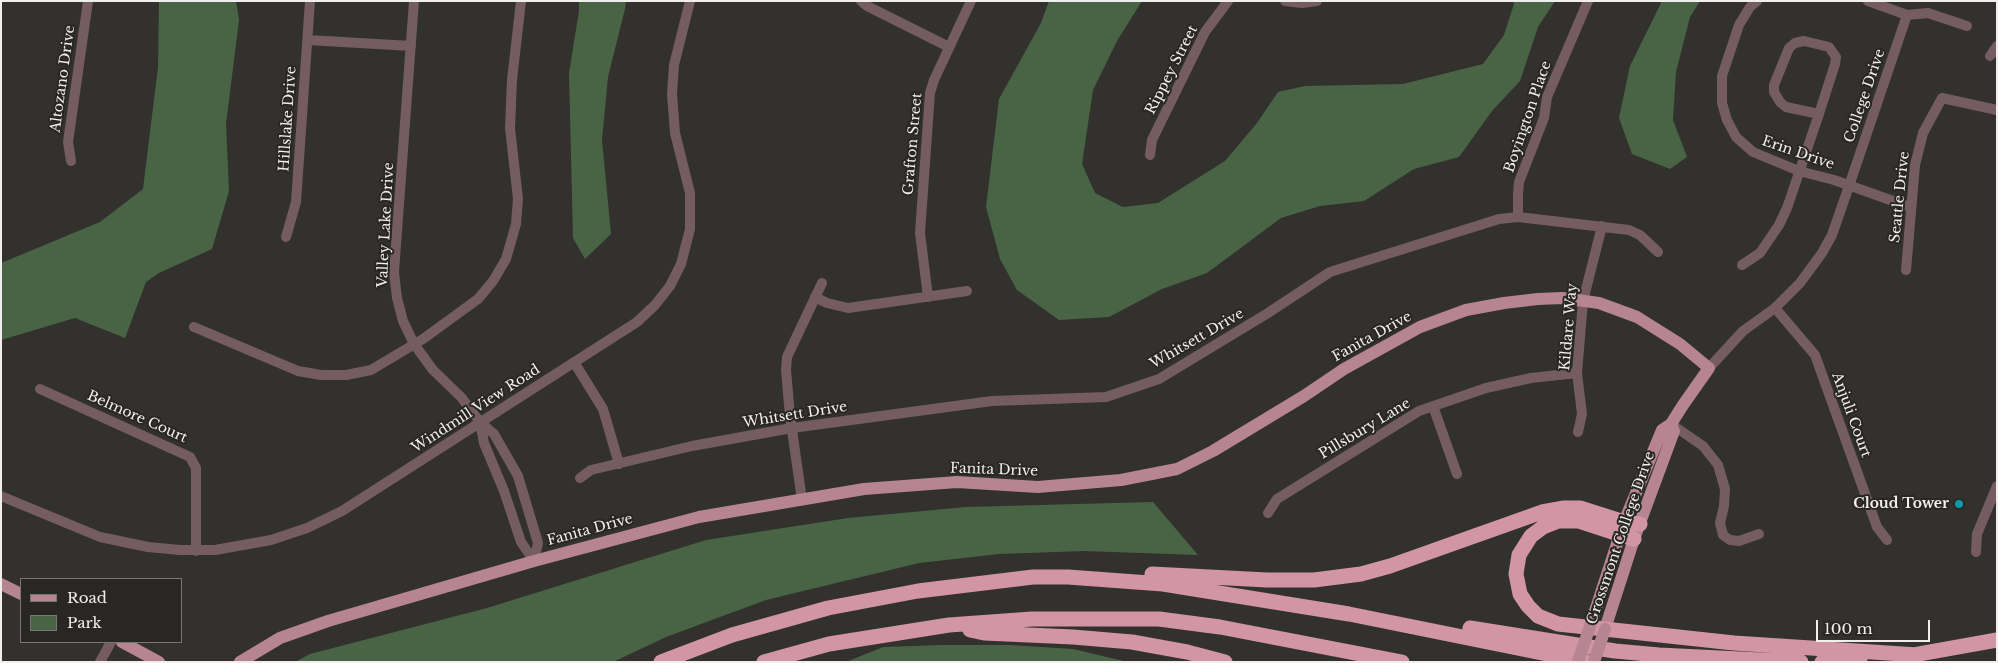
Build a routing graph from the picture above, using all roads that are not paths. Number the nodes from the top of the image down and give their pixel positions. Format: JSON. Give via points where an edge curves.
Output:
{"nodes":[{"id":1,"x":88,"y":1,"type":"edge"},
{"id":2,"x":310,"y":1,"type":"edge"},
{"id":3,"x":414,"y":1,"type":"edge"},
{"id":4,"x":521,"y":1,"type":"edge"},
{"id":5,"x":690,"y":1,"type":"edge"},
{"id":6,"x":861,"y":1,"type":"edge"},
{"id":7,"x":971,"y":1,"type":"edge"},
{"id":8,"x":1228,"y":1,"type":"edge"},
{"id":9,"x":1285,"y":1,"type":"edge"},
{"id":10,"x":1317,"y":1,"type":"edge"},
{"id":11,"x":1588,"y":1,"type":"edge"},
{"id":12,"x":1757,"y":1,"type":"edge"},
{"id":13,"x":1868,"y":1,"type":"edge"},
{"id":14,"x":1907,"y":15,"type":"junction"},
{"id":15,"x":1967,"y":26,"type":"dead end"},
{"id":16,"x":308,"y":40,"type":"junction"},
{"id":17,"x":411,"y":46,"type":"junction"},
{"id":18,"x":1997,"y":46,"type":"edge"},
{"id":19,"x":949,"y":47,"type":"junction"},
{"id":20,"x":1990,"y":56,"type":"dead end"},
{"id":21,"x":1997,"y":110,"type":"edge"},
{"id":22,"x":1818,"y":114,"type":"junction"},
{"id":23,"x":1150,"y":156,"type":"dead end"},
{"id":24,"x":71,"y":161,"type":"dead end"},
{"id":25,"x":1799,"y":171,"type":"junction"},
{"id":26,"x":1850,"y":186,"type":"junction"},
{"id":27,"x":1910,"y":207,"type":"junction"},
{"id":28,"x":1518,"y":217,"type":"junction"},
{"id":29,"x":1602,"y":226,"type":"junction"},
{"id":30,"x":286,"y":237,"type":"dead end"},
{"id":31,"x":1658,"y":252,"type":"dead end"},
{"id":32,"x":1742,"y":265,"type":"dead end"},
{"id":33,"x":1906,"y":270,"type":"dead end"},
{"id":34,"x":822,"y":283,"type":"dead end"},
{"id":35,"x":966,"y":291,"type":"dead end"},
{"id":36,"x":815,"y":297,"type":"junction"},
{"id":37,"x":928,"y":297,"type":"junction"},
{"id":38,"x":1583,"y":301,"type":"junction"},
{"id":39,"x":1775,"y":308,"type":"junction"},
{"id":40,"x":194,"y":327,"type":"dead end"},
{"id":41,"x":414,"y":344,"type":"junction"},
{"id":42,"x":574,"y":362,"type":"junction"},
{"id":43,"x":1709,"y":368,"type":"junction"},
{"id":44,"x":1577,"y":374,"type":"junction"},
{"id":45,"x":40,"y":389,"type":"dead end"},
{"id":46,"x":1432,"y":406,"type":"junction"},
{"id":47,"x":480,"y":422,"type":"junction"},
{"id":48,"x":1671,"y":424,"type":"junction"},
{"id":49,"x":792,"y":428,"type":"junction"},
{"id":50,"x":1578,"y":432,"type":"dead end"},
{"id":51,"x":619,"y":464,"type":"junction"},
{"id":52,"x":1457,"y":474,"type":"dead end"},
{"id":53,"x":580,"y":478,"type":"dead end"},
{"id":54,"x":1997,"y":486,"type":"edge"},
{"id":55,"x":1,"y":496,"type":"edge"},
{"id":56,"x":802,"y":500,"type":"junction"},
{"id":57,"x":1268,"y":513,"type":"dead end"},
{"id":58,"x":1640,"y":524,"type":"joint"},
{"id":59,"x":1626,"y":532,"type":"junction"},
{"id":60,"x":1759,"y":534,"type":"dead end"},
{"id":61,"x":1887,"y":540,"type":"dead end"},
{"id":62,"x":196,"y":550,"type":"junction"},
{"id":63,"x":1976,"y":552,"type":"dead end"},
{"id":64,"x":534,"y":561,"type":"junction"},
{"id":65,"x":1068,"y":577,"type":"junction"},
{"id":66,"x":1,"y":584,"type":"edge"},
{"id":67,"x":20,"y":594,"type":"edge"},
{"id":68,"x":1371,"y":618,"type":"junction"},
{"id":69,"x":948,"y":625,"type":"junction"},
{"id":70,"x":1997,"y":640,"type":"edge"},
{"id":71,"x":110,"y":643,"type":"edge"},
{"id":72,"x":124,"y":643,"type":"edge"},
{"id":73,"x":1918,"y":655,"type":"junction"},
{"id":74,"x":100,"y":662,"type":"edge"},
{"id":75,"x":159,"y":662,"type":"edge"},
{"id":76,"x":240,"y":662,"type":"edge"},
{"id":77,"x":661,"y":662,"type":"edge"},
{"id":78,"x":764,"y":662,"type":"edge"},
{"id":79,"x":1225,"y":662,"type":"edge"},
{"id":80,"x":1402,"y":662,"type":"edge"},
{"id":81,"x":1578,"y":662,"type":"edge"},
{"id":82,"x":1587,"y":662,"type":"edge"},
{"id":83,"x":1594,"y":662,"type":"edge"},
{"id":84,"x":1801,"y":662,"type":"edge"},
{"id":85,"x":1822,"y":662,"type":"edge"}],
"edges":[{"from":1,"to":24,"type":"street","name":"Altozano Drive","via":[[68,142]]},
{"from":2,"to":16,"type":"street","name":"Hillslake Drive"},
{"from":3,"to":17,"type":"street","name":"Valley Lake Drive"},
{"from":4,"to":41,"type":"street","via":[[510,128],[518,205],[510,248],[493,281],[478,298]]},
{"from":5,"to":42,"type":"street","name":"Windmill View Road","via":[[674,65],[672,94],[675,133],[691,205],[685,253],[670,286],[646,314]]},
{"from":6,"to":19,"type":"street"},
{"from":7,"to":19,"type":"street","name":"Grafton Street"},
{"from":8,"to":23,"type":"street","name":"Rippey Street","via":[[1205,32],[1152,140]]},
{"from":9,"to":10,"type":"street"},
{"from":11,"to":28,"type":"street","name":"Boyington Place","via":[[1547,97],[1544,118],[1520,182]]},
{"from":12,"to":25,"type":"street","name":"Erin Drive","via":[[1739,25],[1724,68],[1721,85],[1724,112],[1736,137],[1753,152]]},
{"from":13,"to":14,"type":"street"},
{"from":14,"to":15,"type":"street","via":[[1928,13]]},
{"from":14,"to":26,"type":"street","name":"College Drive"},
{"from":16,"to":17,"type":"street"},
{"from":16,"to":30,"type":"street","name":"Hillslake Drive","via":[[296,202]]},
{"from":17,"to":41,"type":"street","name":"Valley Lake Drive","via":[[394,272],[400,310]]},
{"from":18,"to":20,"type":"street"},
{"from":19,"to":37,"type":"street","name":"Grafton Street","via":[[930,93],[920,234]]},
{"from":21,"to":27,"type":"street","name":"Seattle Drive","via":[[1942,98],[1923,133]]},
{"from":22,"to":22,"type":"street","via":[[1836,57],[1829,47],[1799,41],[1789,48],[1774,92],[1786,107]]},
{"from":22,"to":25,"type":"street"},
{"from":25,"to":26,"type":"street","name":"Erin Drive"},
{"from":25,"to":32,"type":"street","via":[[1780,225],[1760,253]]},
{"from":26,"to":27,"type":"street","name":"Erin Drive"},
{"from":26,"to":39,"type":"street","name":"Grossmont College Drive","via":[[1822,253],[1800,283]]},
{"from":27,"to":33,"type":"street","name":"Seattle Drive"},
{"from":28,"to":29,"type":"street","name":"Whitsett Drive"},
{"from":28,"to":49,"type":"street","name":"Whitsett Drive","via":[[1500,219],[1330,272],[1159,378],[1106,397],[992,401]]},
{"from":29,"to":31,"type":"street","name":"Whitsett Drive","via":[[1640,235]]},
{"from":29,"to":38,"type":"street","name":"Kildare Way"},
{"from":34,"to":36,"type":"street"},
{"from":35,"to":37,"type":"street"},
{"from":36,"to":37,"type":"street","via":[[848,308]]},
{"from":36,"to":49,"type":"street","via":[[787,357]]},
{"from":38,"to":43,"type":"main road","name":"Fanita Drive","via":[[1599,303],[1637,317],[1680,344]]},
{"from":38,"to":44,"type":"street","name":"Kildare Way"},
{"from":38,"to":56,"type":"main road","name":"Fanita Drive","via":[[1546,298],[1504,302],[1466,310],[1429,323],[1344,369],[1213,451],[1177,469],[1121,480],[1038,487],[957,482],[864,489]]},
{"from":39,"to":43,"type":"street","name":"Grossmont College Drive","via":[[1743,331]]},
{"from":39,"to":61,"type":"street","name":"Anjuli Court","via":[[1815,355],[1877,528]]},
{"from":40,"to":41,"type":"street","via":[[298,371],[322,375],[371,370]]},
{"from":41,"to":47,"type":"street","name":"Valley Lake Drive"},
{"from":42,"to":47,"type":"street","name":"Windmill View Road"},
{"from":42,"to":51,"type":"street","via":[[603,409]]},
{"from":43,"to":48,"type":"main road","name":"Grossmont College Drive"},
{"from":44,"to":46,"type":"street","name":"Pillsbury Lane","via":[[1530,378]]},
{"from":44,"to":50,"type":"street","name":"Kildare Way","via":[[1582,414]]},
{"from":45,"to":62,"type":"street","name":"Belmore Court","via":[[190,456],[196,468]]},
{"from":46,"to":52,"type":"street"},
{"from":46,"to":57,"type":"street","name":"Pillsbury Lane","via":[[1276,499]]},
{"from":47,"to":62,"type":"street","name":"Windmill View Road","via":[[325,520],[272,540],[234,548]]},
{"from":47,"to":64,"type":"street","name":"Valley Lake Drive","via":[[484,443],[521,542]]},
{"from":47,"to":64,"type":"street","name":"Valley Lake Drive","via":[[494,434],[518,476],[538,543]]},
{"from":48,"to":58,"type":"main road","name":"Grossmont College Drive","via":[[1674,431]]},
{"from":48,"to":59,"type":"main road","name":"Grossmont College Drive","via":[[1662,430]]},
{"from":48,"to":60,"type":"street","via":[[1703,446],[1718,465],[1725,489],[1720,523],[1723,535],[1739,541]]},
{"from":49,"to":51,"type":"street","name":"Whitsett Drive","via":[[692,446]]},
{"from":49,"to":56,"type":"street"},
{"from":51,"to":53,"type":"street","name":"Whitsett Drive","via":[[591,470]]},
{"from":54,"to":63,"type":"street","via":[[1977,534]]},
{"from":55,"to":62,"type":"street","name":"Windmill View Road","via":[[108,539],[148,547]]},
{"from":56,"to":64,"type":"main road","name":"Fanita Drive","via":[[699,518]]},
{"from":58,"to":59,"type":"highway"},
{"from":59,"to":65,"type":"highway","via":[[1580,508],[1556,509],[1361,574],[1314,580],[1150,574]]},
{"from":59,"to":73,"type":"highway","via":[[1572,520],[1558,521],[1537,531],[1526,542],[1517,561],[1516,581],[1524,601],[1538,616],[1558,624],[1734,643]]},
{"from":59,"to":81,"type":"main road","name":"Grossmont College Drive","bridge":true},
{"from":59,"to":83,"type":"main road","name":"Grossmont College Drive","bridge":true,"via":[[1610,612]]},
{"from":64,"to":76,"type":"main road","name":"Fanita Drive","via":[[328,621],[280,638]]},
{"from":65,"to":68,"type":"highway","via":[[1163,584]]},
{"from":65,"to":77,"type":"highway","via":[[1033,577],[918,590],[837,606],[732,635]]},
{"from":66,"to":67,"type":"main road"},
{"from":68,"to":82,"type":"highway"},
{"from":68,"to":84,"type":"highway","via":[[1452,626],[1615,651]]},
{"from":69,"to":78,"type":"highway","via":[[829,644]]},
{"from":69,"to":79,"type":"highway","via":[[984,633],[1132,642]]},
{"from":69,"to":80,"type":"highway","via":[[1032,619],[1159,619],[1220,627]]},
{"from":70,"to":73,"type":"highway"},
{"from":71,"to":74,"type":"street"},
{"from":72,"to":75,"type":"main road"},
{"from":73,"to":85,"type":"highway"}]}
